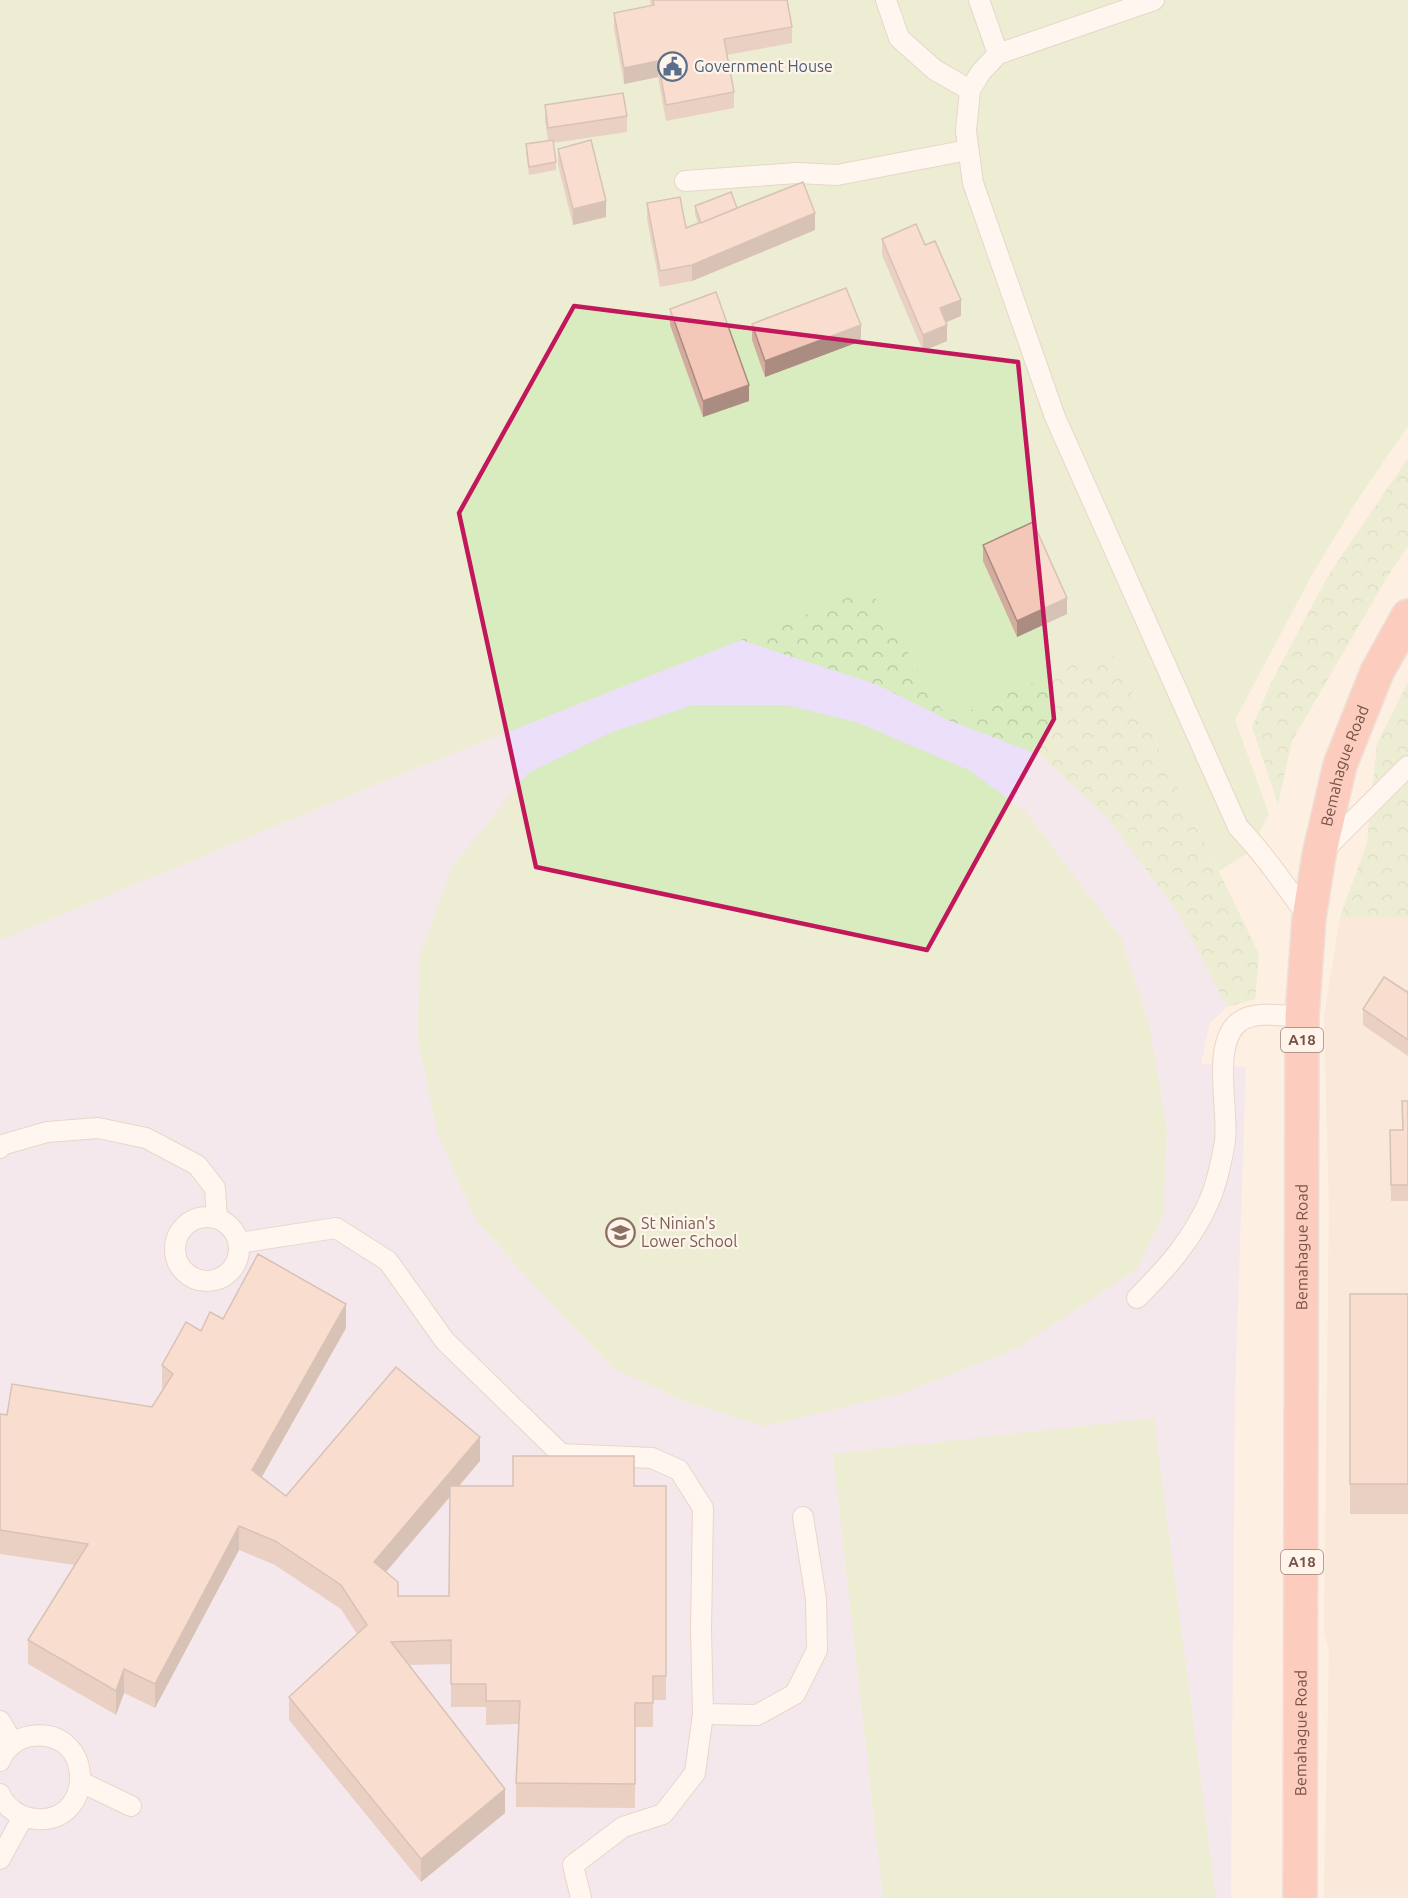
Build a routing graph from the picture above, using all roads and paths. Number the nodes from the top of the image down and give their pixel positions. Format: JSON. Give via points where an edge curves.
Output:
{"nodes":[{"id":1,"x":886,"y":0,"type":"edge"},
{"id":2,"x":979,"y":0,"type":"edge"},
{"id":3,"x":1154,"y":0,"type":"edge"},
{"id":4,"x":998,"y":54,"type":"junction"},
{"id":5,"x":970,"y":90,"type":"junction"},
{"id":6,"x":968,"y":150,"type":"junction"},
{"id":7,"x":685,"y":181,"type":"dead end"},
{"id":8,"x":1408,"y":616,"type":"edge"},
{"id":9,"x":1408,"y":766,"type":"edge"},
{"id":10,"x":1319,"y":855,"type":"junction"},
{"id":11,"x":1309,"y":918,"type":"junction"},
{"id":12,"x":1302,"y":1017,"type":"junction"},
{"id":13,"x":0,"y":1148,"type":"edge"},
{"id":14,"x":216,"y":1218,"type":"junction"},
{"id":15,"x":239,"y":1243,"type":"junction"},
{"id":16,"x":1137,"y":1298,"type":"dead end"},
{"id":17,"x":803,"y":1516,"type":"dead end"},
{"id":18,"x":703,"y":1714,"type":"junction"},
{"id":19,"x":0,"y":1721,"type":"edge"},
{"id":20,"x":13,"y":1743,"type":"junction"},
{"id":21,"x":0,"y":1761,"type":"edge"},
{"id":22,"x":81,"y":1782,"type":"junction"},
{"id":23,"x":0,"y":1794,"type":"edge"},
{"id":24,"x":131,"y":1806,"type":"dead end"},
{"id":25,"x":23,"y":1817,"type":"junction"},
{"id":26,"x":0,"y":1859,"type":"edge"},
{"id":27,"x":581,"y":1898,"type":"edge"},
{"id":28,"x":1300,"y":1898,"type":"edge"}],
"edges":[{"from":1,"to":5,"type":"lane","via":[[899,38],[935,70]]},
{"from":2,"to":4,"type":"lane"},
{"from":3,"to":4,"type":"lane"},
{"from":4,"to":5,"type":"lane"},
{"from":5,"to":6,"type":"lane"},
{"from":6,"to":7,"type":"lane","via":[[837,175],[798,173]]},
{"from":6,"to":11,"type":"lane","via":[[973,183],[1055,417],[1238,827]]},
{"from":8,"to":10,"type":"highway","name":"Bemahague Road","number":"A18","via":[[1377,672],[1340,765]]},
{"from":9,"to":10,"type":"lane"},
{"from":10,"to":11,"type":"highway","name":"Bemahague Road","number":"A18"},
{"from":11,"to":12,"type":"highway","name":"Bemahague Road","number":"A18"},
{"from":12,"to":16,"type":"lane","via":[[1247,1017],[1231,1032],[1223,1066],[1225,1140],[1211,1198],[1167,1268]]},
{"from":12,"to":28,"type":"highway","name":"Bemahague Road","number":"A18"},
{"from":13,"to":14,"type":"lane","via":[[47,1132],[98,1128],[146,1138],[197,1165],[215,1188]]},
{"from":14,"to":15,"type":"lane","via":[[227,1222]]},
{"from":14,"to":15,"type":"lane","via":[[194,1219],[179,1232],[174,1252],[182,1270],[200,1280],[221,1279],[237,1263]]},
{"from":15,"to":18,"type":"lane","via":[[336,1228],[387,1261],[445,1341],[561,1454],[652,1458],[679,1470],[703,1509]]},
{"from":17,"to":18,"type":"lane","via":[[816,1599],[818,1650],[795,1694],[757,1714]]},
{"from":18,"to":27,"type":"lane","via":[[695,1773],[663,1814],[623,1827],[573,1865]]},
{"from":19,"to":20,"type":"lane"},
{"from":20,"to":21,"type":"lane"},
{"from":20,"to":22,"type":"lane","via":[[26,1736],[40,1735],[66,1744],[75,1755]]},
{"from":22,"to":24,"type":"lane"},
{"from":22,"to":25,"type":"lane","via":[[71,1806],[60,1814],[36,1820]]},
{"from":23,"to":25,"type":"lane","via":[[10,1809]]},
{"from":25,"to":26,"type":"lane"}]}
